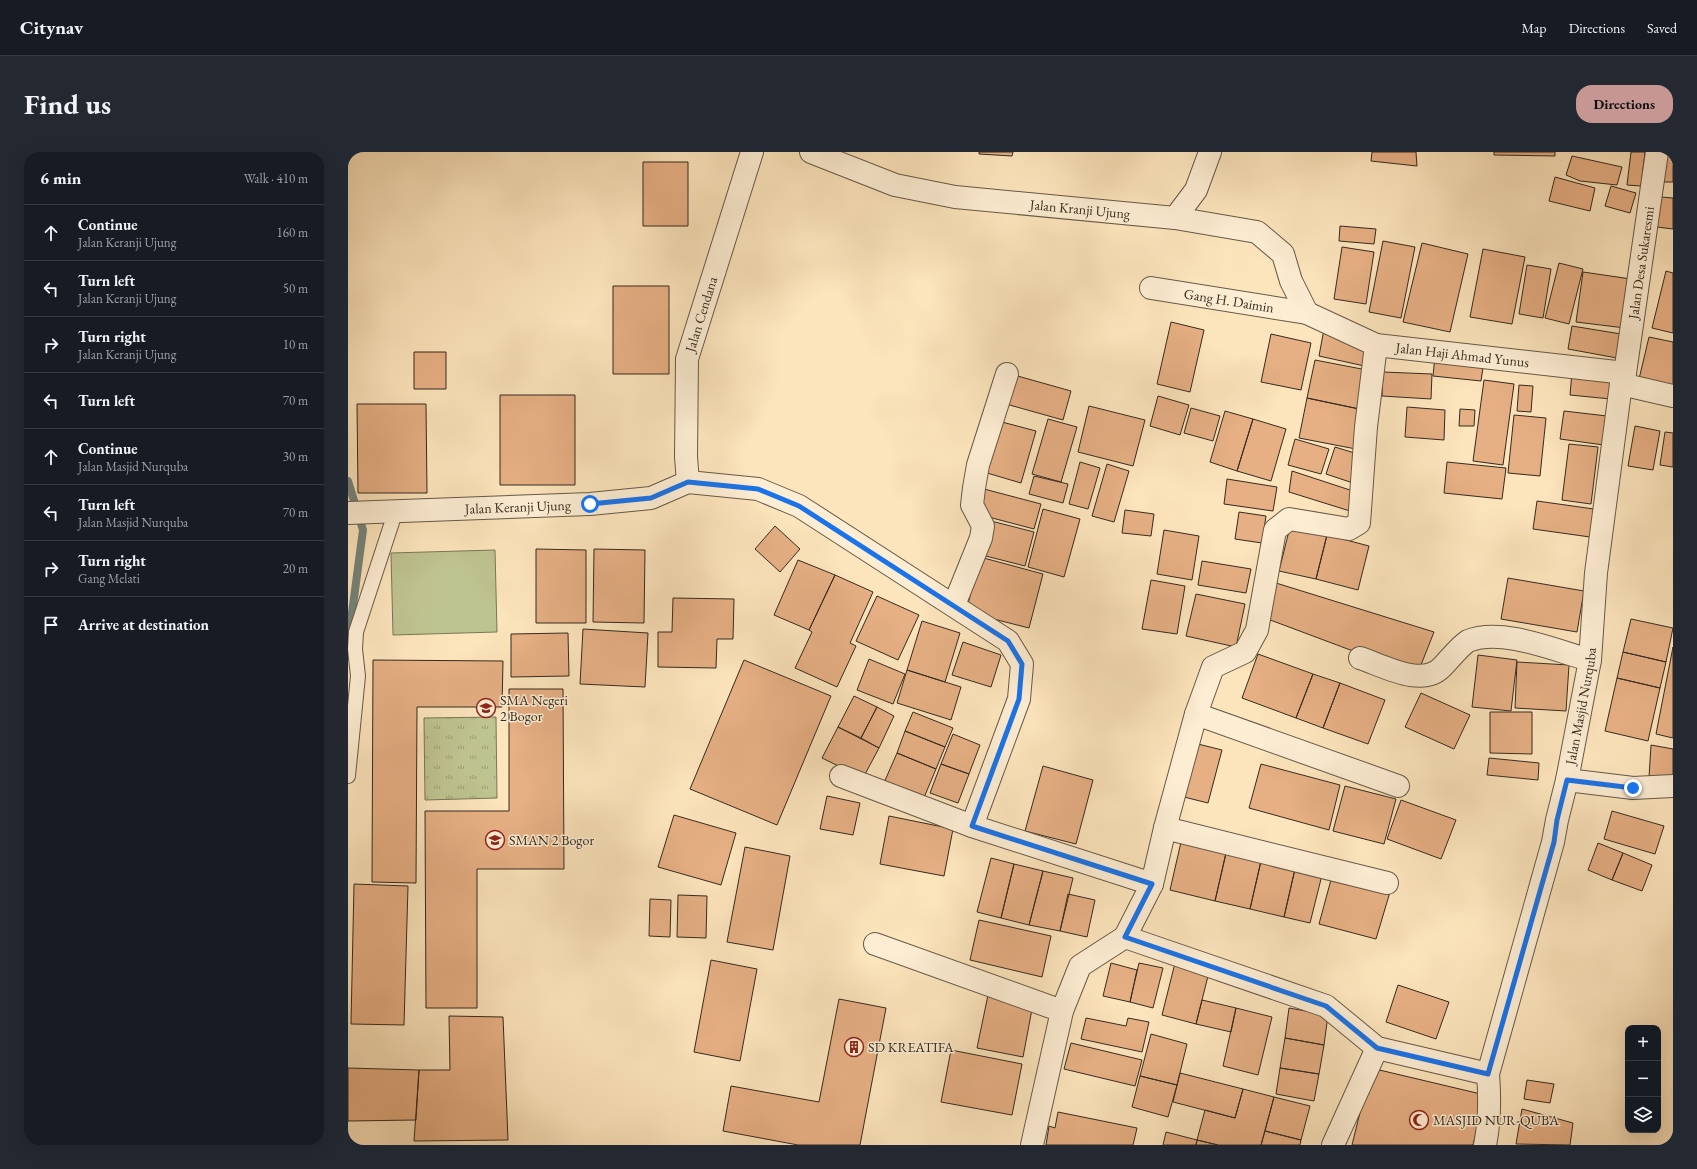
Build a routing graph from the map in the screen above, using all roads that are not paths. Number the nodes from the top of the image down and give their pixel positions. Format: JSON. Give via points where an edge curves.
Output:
{"nodes":[{"id":1,"x":752,"y":152,"type":"edge"},
{"id":2,"x":811,"y":152,"type":"edge"},
{"id":3,"x":1210,"y":152,"type":"edge"},
{"id":4,"x":1657,"y":152,"type":"edge"},
{"id":5,"x":1175,"y":218,"type":"junction"},
{"id":6,"x":1151,"y":288,"type":"dead end"},
{"id":7,"x":1307,"y":313,"type":"junction"},
{"id":8,"x":1376,"y":345,"type":"junction"},
{"id":9,"x":1007,"y":374,"type":"dead end"},
{"id":10,"x":1623,"y":378,"type":"junction"},
{"id":11,"x":1673,"y":396,"type":"edge"},
{"id":12,"x":688,"y":482,"type":"junction"},
{"id":13,"x":389,"y":511,"type":"junction"},
{"id":14,"x":349,"y":513,"type":"edge"},
{"id":15,"x":954,"y":605,"type":"junction"},
{"id":16,"x":1360,"y":658,"type":"dead end"},
{"id":17,"x":1590,"y":660,"type":"junction"},
{"id":18,"x":1196,"y":714,"type":"junction"},
{"id":19,"x":348,"y":776,"type":"edge"},
{"id":20,"x":841,"y":776,"type":"dead end"},
{"id":21,"x":1567,"y":780,"type":"junction"},
{"id":22,"x":1398,"y":786,"type":"dead end"},
{"id":23,"x":1673,"y":786,"type":"edge"},
{"id":24,"x":972,"y":826,"type":"junction"},
{"id":25,"x":1165,"y":828,"type":"junction"},
{"id":26,"x":1387,"y":883,"type":"dead end"},
{"id":27,"x":1152,"y":884,"type":"junction"},
{"id":28,"x":1125,"y":937,"type":"junction"},
{"id":29,"x":875,"y":944,"type":"dead end"},
{"id":30,"x":1062,"y":1011,"type":"junction"},
{"id":31,"x":1377,"y":1048,"type":"junction"},
{"id":32,"x":1488,"y":1074,"type":"junction"},
{"id":33,"x":1032,"y":1145,"type":"edge"},
{"id":34,"x":1333,"y":1145,"type":"edge"},
{"id":35,"x":1484,"y":1145,"type":"edge"}],
"edges":[{"from":1,"to":12,"type":"street","name":"Jalan Cendana","via":[[687,359]]},
{"from":2,"to":5,"type":"street","name":"Jalan Kranji Ujung","via":[[895,185],[955,198]]},
{"from":3,"to":5,"type":"street","via":[[1196,190]]},
{"from":4,"to":10,"type":"street","name":"Jalan Desa Sukaresmi"},
{"from":5,"to":7,"type":"street","name":"Jalan Kranji Ujung","via":[[1256,232],[1282,254],[1291,281]]},
{"from":6,"to":7,"type":"street","name":"Gang H. Daimin"},
{"from":7,"to":8,"type":"street","name":"Jalan Haji Ahmad Yunus"},
{"from":8,"to":10,"type":"street","name":"Jalan Haji Ahmad Yunus"},
{"from":8,"to":18,"type":"street","via":[[1366,427],[1359,523],[1349,529],[1289,519],[1275,530],[1256,630],[1245,652],[1213,667]]},
{"from":9,"to":15,"type":"street","via":[[978,465],[974,488],[972,505],[983,526]]},
{"from":10,"to":11,"type":"street","name":"Jalan Haji Ahmad Yunus"},
{"from":10,"to":17,"type":"street","name":"Jalan Masjid Nurquba","via":[[1596,573]]},
{"from":12,"to":13,"type":"street","name":"Jalan Keranji Ujung","via":[[651,498],[590,504]]},
{"from":12,"to":15,"type":"street","name":"Jalan Keranji Ujung","via":[[758,489],[799,506]]},
{"from":13,"to":14,"type":"street","name":"Jalan Keranji Ujung"},
{"from":13,"to":19,"type":"lane","via":[[356,632],[358,676]]},
{"from":15,"to":24,"type":"street","name":"Jalan Keranji Ujung","via":[[1008,641],[1022,664],[1019,699]]},
{"from":16,"to":17,"type":"street","via":[[1417,677],[1428,676],[1436,673],[1467,642],[1486,638],[1509,638]]},
{"from":17,"to":21,"type":"street","name":"Jalan Masjid Nurquba"},
{"from":18,"to":22,"type":"street"},
{"from":18,"to":25,"type":"street"},
{"from":20,"to":24,"type":"street"},
{"from":21,"to":23,"type":"street","via":[[1633,788]]},
{"from":21,"to":32,"type":"street","name":"Jalan Masjid Nurquba","via":[[1554,842]]},
{"from":24,"to":27,"type":"street"},
{"from":25,"to":26,"type":"street"},
{"from":25,"to":27,"type":"street"},
{"from":27,"to":28,"type":"street"},
{"from":28,"to":30,"type":"street","via":[[1080,966]]},
{"from":28,"to":31,"type":"street","via":[[1326,1006]]},
{"from":29,"to":30,"type":"street"},
{"from":30,"to":33,"type":"street"},
{"from":31,"to":32,"type":"street"},
{"from":31,"to":34,"type":"street"},
{"from":32,"to":35,"type":"street","name":"Jalan Masjid Nurquba","via":[[1490,1103]]}]}
